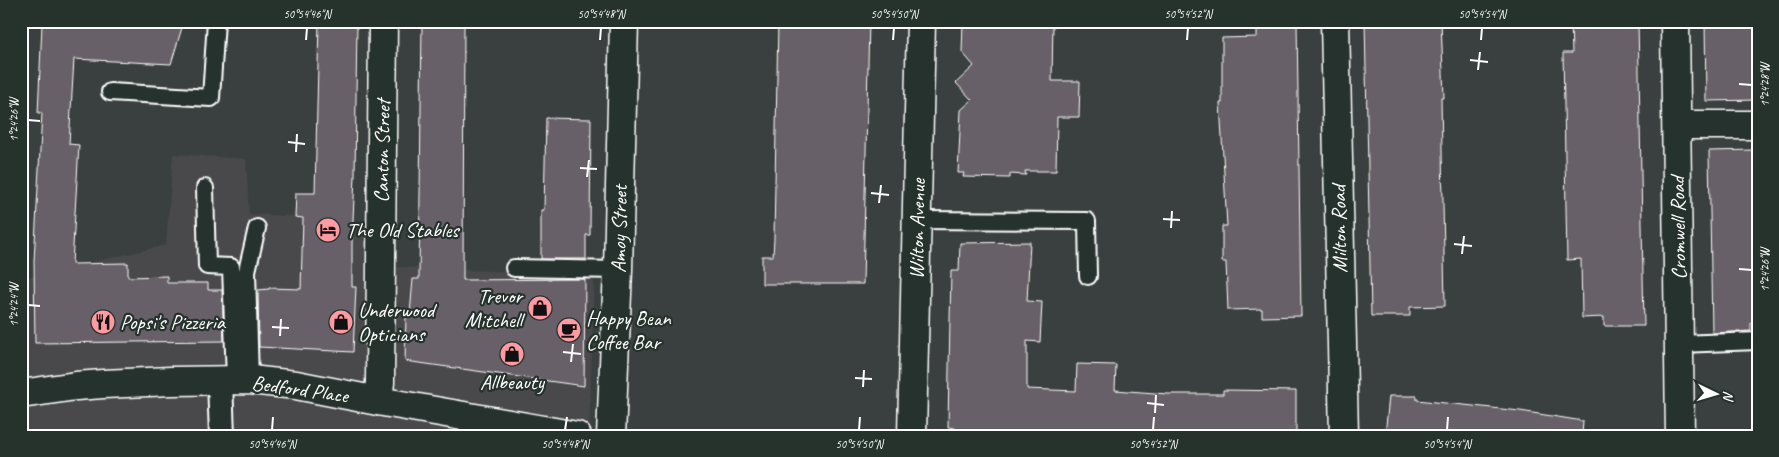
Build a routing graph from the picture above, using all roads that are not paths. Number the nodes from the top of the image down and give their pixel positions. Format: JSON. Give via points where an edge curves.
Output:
{"nodes":[{"id":1,"x":216,"y":21,"type":"edge"},
{"id":2,"x":383,"y":21,"type":"edge"},
{"id":3,"x":624,"y":21,"type":"edge"},
{"id":4,"x":921,"y":21,"type":"edge"},
{"id":5,"x":1335,"y":21,"type":"edge"},
{"id":6,"x":1675,"y":21,"type":"edge"},
{"id":7,"x":110,"y":92,"type":"dead end"},
{"id":8,"x":1677,"y":125,"type":"junction"},
{"id":9,"x":1758,"y":125,"type":"edge"},
{"id":10,"x":205,"y":188,"type":"dead end"},
{"id":11,"x":917,"y":220,"type":"junction"},
{"id":12,"x":257,"y":228,"type":"dead end"},
{"id":13,"x":514,"y":268,"type":"dead end"},
{"id":14,"x":618,"y":270,"type":"junction"},
{"id":15,"x":1088,"y":276,"type":"dead end"},
{"id":16,"x":1758,"y":341,"type":"edge"},
{"id":17,"x":1679,"y":344,"type":"junction"},
{"id":18,"x":235,"y":380,"type":"junction"},
{"id":19,"x":21,"y":394,"type":"edge"},
{"id":20,"x":378,"y":401,"type":"junction"},
{"id":21,"x":222,"y":436,"type":"edge"},
{"id":22,"x":577,"y":436,"type":"edge"},
{"id":23,"x":611,"y":436,"type":"edge"},
{"id":24,"x":912,"y":436,"type":"edge"},
{"id":25,"x":1344,"y":436,"type":"edge"},
{"id":26,"x":1680,"y":436,"type":"edge"}],
"edges":[{"from":1,"to":7,"type":"lane","via":[[211,98]]},
{"from":2,"to":20,"type":"street","name":"Canton Street"},
{"from":3,"to":14,"type":"street","name":"Amoy Street"},
{"from":4,"to":11,"type":"street","name":"Wilton Avenue"},
{"from":5,"to":25,"type":"street","name":"Milton Road"},
{"from":6,"to":8,"type":"street","name":"Cromwell Road"},
{"from":8,"to":9,"type":"street"},
{"from":8,"to":17,"type":"street","name":"Cromwell Road"},
{"from":10,"to":18,"type":"lane","via":[[207,266],[232,267]]},
{"from":11,"to":15,"type":"lane","via":[[1087,221]]},
{"from":11,"to":24,"type":"street","name":"Wilton Avenue"},
{"from":12,"to":18,"type":"lane","via":[[247,271]]},
{"from":13,"to":14,"type":"lane"},
{"from":14,"to":23,"type":"street","name":"Amoy Street"},
{"from":16,"to":17,"type":"lane"},
{"from":17,"to":26,"type":"street","name":"Cromwell Road"},
{"from":18,"to":19,"type":"street","name":"Bedford Place","via":[[103,384]]},
{"from":18,"to":20,"type":"street","name":"Bedford Place","via":[[296,385]]},
{"from":18,"to":21,"type":"street"},
{"from":20,"to":22,"type":"street","name":"Bedford Place"}]}
